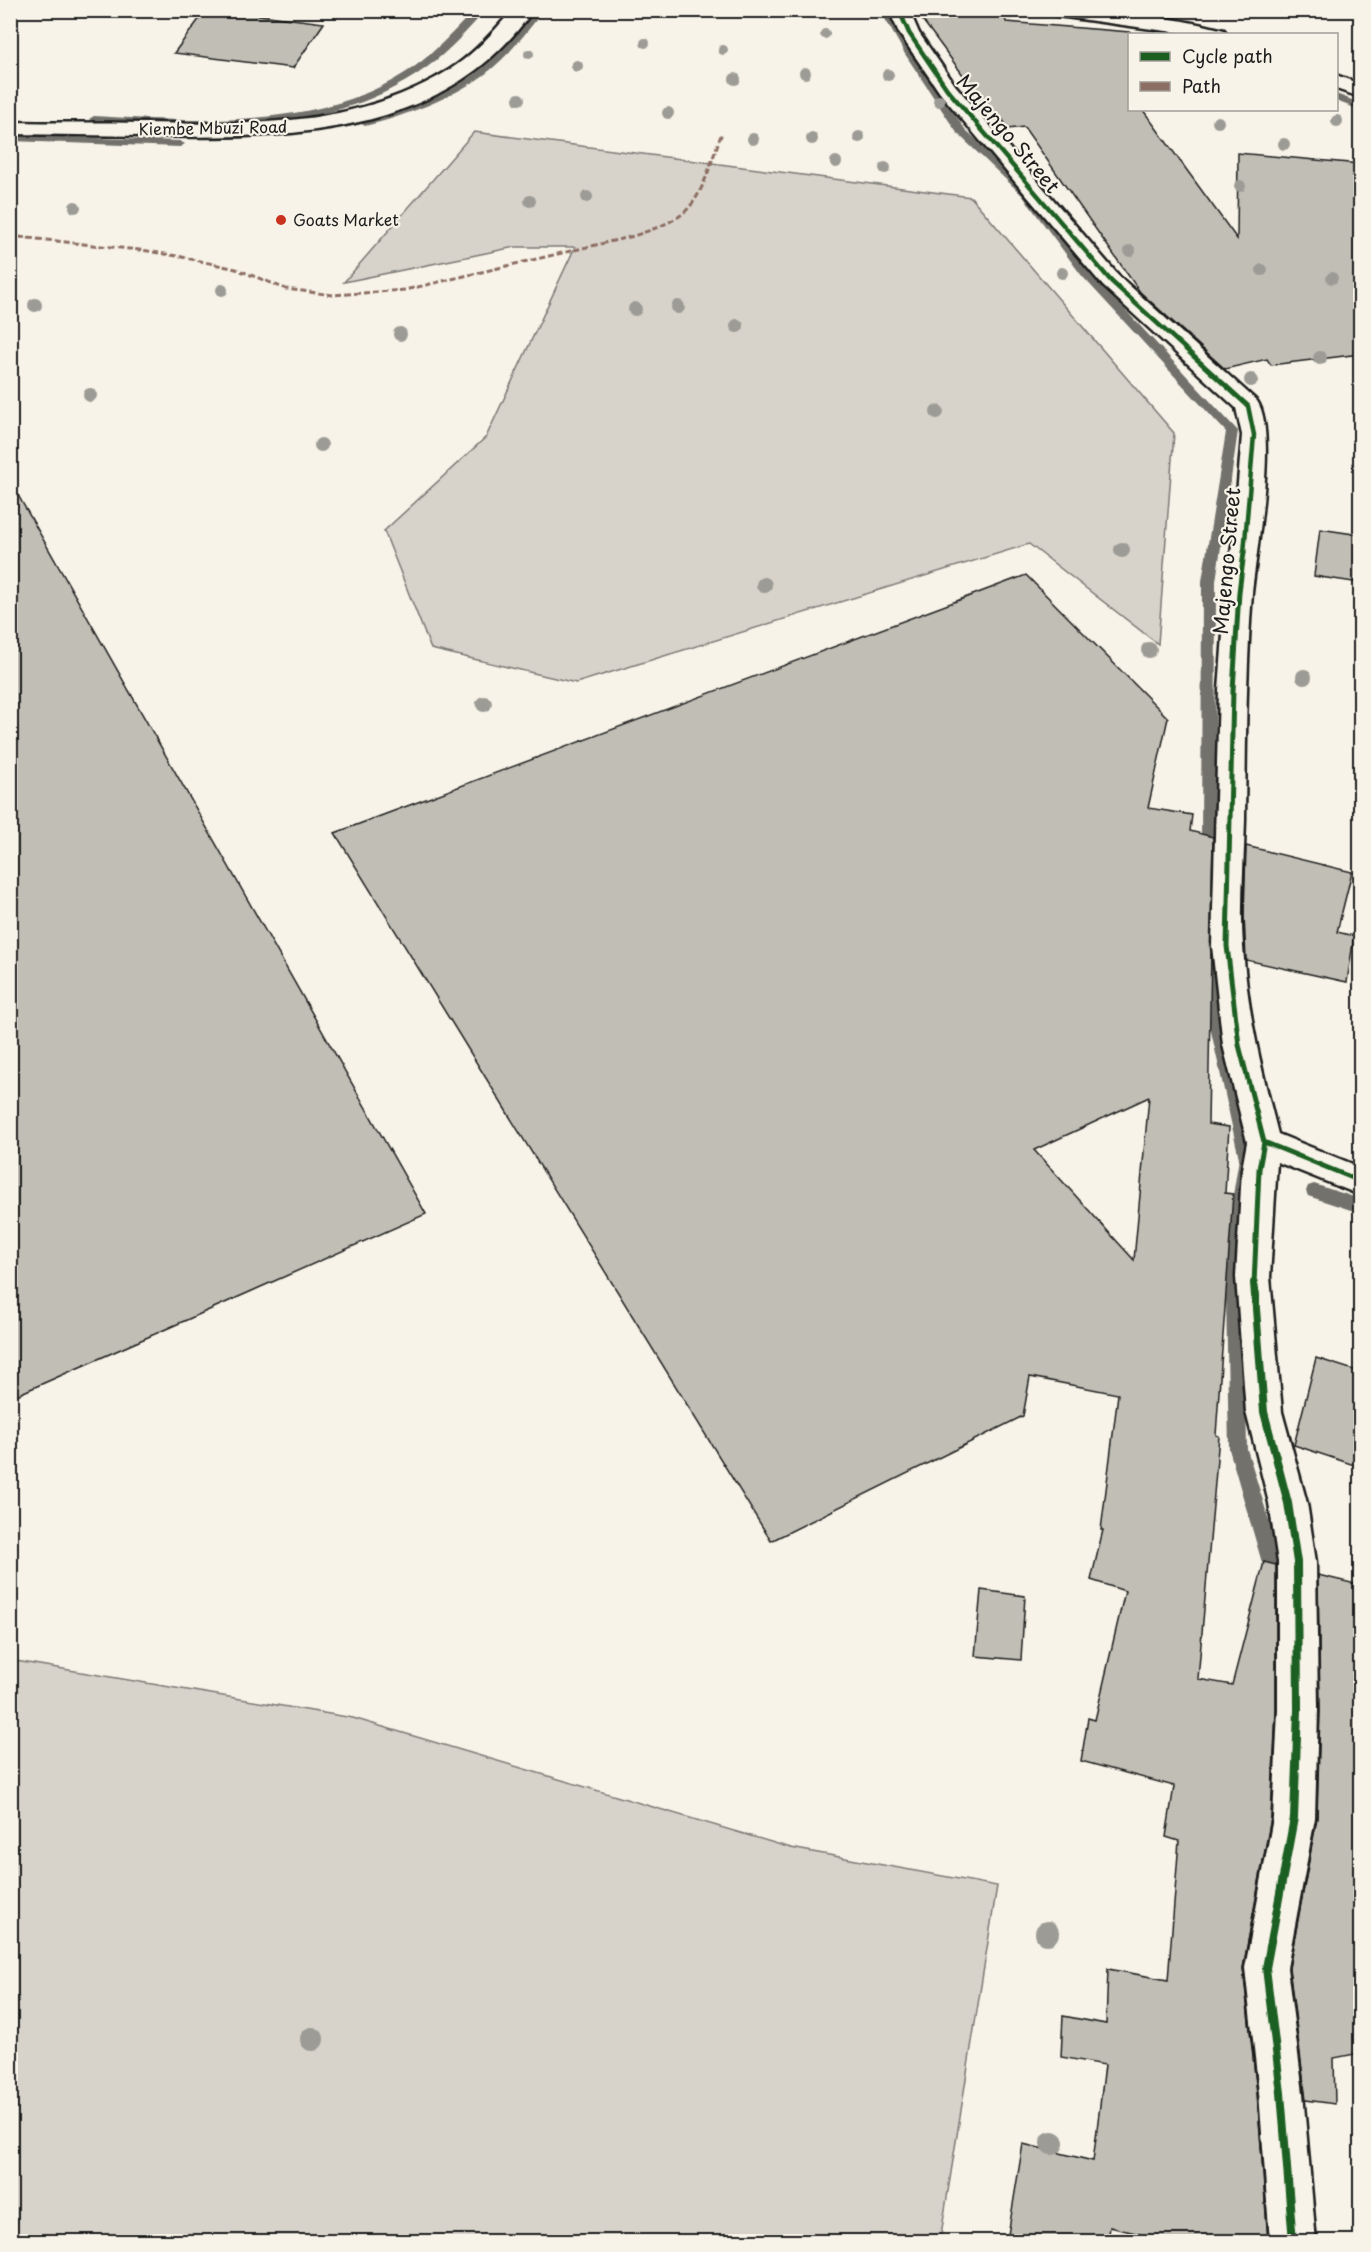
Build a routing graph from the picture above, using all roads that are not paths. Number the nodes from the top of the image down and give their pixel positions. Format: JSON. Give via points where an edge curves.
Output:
{"nodes":[{"id":1,"x":523,"y":10,"type":"edge"},
{"id":2,"x":899,"y":10,"type":"edge"},
{"id":3,"x":1058,"y":10,"type":"edge"},
{"id":4,"x":1212,"y":33,"type":"edge"},
{"id":5,"x":1338,"y":82,"type":"edge"},
{"id":6,"x":1360,"y":92,"type":"edge"},
{"id":7,"x":10,"y":128,"type":"edge"},
{"id":8,"x":1264,"y":1142,"type":"junction"},
{"id":9,"x":1360,"y":1181,"type":"edge"},
{"id":10,"x":1293,"y":2241,"type":"edge"}],
"edges":[{"from":1,"to":7,"type":"street","name":"Kiembe Mbuzi Road","via":[[496,42],[458,74],[412,98],[364,115],[256,130]]},
{"from":2,"to":8,"type":"street","name":"Majengo Street","via":[[909,33],[947,89],[1111,281],[1248,406],[1254,435],[1233,690],[1227,946],[1239,1045]]},
{"from":3,"to":4,"type":"street"},
{"from":5,"to":6,"type":"street"},
{"from":8,"to":9,"type":"street"},
{"from":8,"to":10,"type":"street","via":[[1258,1169],[1252,1277],[1264,1412],[1288,1503],[1297,1562],[1294,1818],[1266,1968]]}]}
